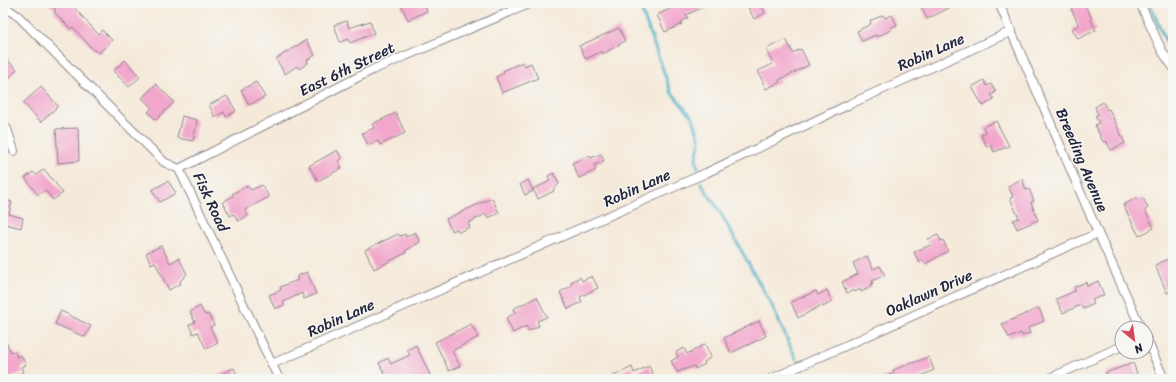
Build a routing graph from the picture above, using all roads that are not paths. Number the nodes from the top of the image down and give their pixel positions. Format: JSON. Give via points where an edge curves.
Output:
{"nodes":[{"id":1,"x":529,"y":3,"type":"edge"},
{"id":2,"x":999,"y":3,"type":"edge"},
{"id":3,"x":1140,"y":3,"type":"edge"},
{"id":4,"x":3,"y":6,"type":"edge"},
{"id":5,"x":1012,"y":31,"type":"junction"},
{"id":6,"x":1173,"y":67,"type":"edge"},
{"id":7,"x":3,"y":124,"type":"edge"},
{"id":8,"x":14,"y":150,"type":"dead end"},
{"id":9,"x":179,"y":169,"type":"junction"},
{"id":10,"x":1098,"y":233,"type":"junction"},
{"id":11,"x":1137,"y":320,"type":"edge"},
{"id":12,"x":1114,"y":350,"type":"edge"},
{"id":13,"x":1154,"y":356,"type":"edge"},
{"id":14,"x":272,"y":364,"type":"junction"},
{"id":15,"x":279,"y":379,"type":"edge"},
{"id":16,"x":771,"y":379,"type":"edge"},
{"id":17,"x":1048,"y":379,"type":"edge"},
{"id":18,"x":1164,"y":379,"type":"edge"}],
"edges":[{"from":1,"to":9,"type":"street","name":"East 6th Street","via":[[372,70]]},
{"from":2,"to":5,"type":"street","name":"Breeding Avenue"},
{"from":3,"to":6,"type":"street","via":[[1162,52]]},
{"from":4,"to":9,"type":"street","name":"Fisk Road","via":[[18,16],[164,162]]},
{"from":5,"to":10,"type":"street","name":"Breeding Avenue"},
{"from":5,"to":14,"type":"street","name":"Robin Lane","via":[[706,173]]},
{"from":7,"to":8,"type":"street"},
{"from":9,"to":14,"type":"street","name":"Fisk Road"},
{"from":10,"to":11,"type":"street","name":"Breeding Avenue"},
{"from":10,"to":16,"type":"street","name":"Oaklawn Drive"},
{"from":12,"to":17,"type":"street"},
{"from":13,"to":18,"type":"street"},
{"from":14,"to":15,"type":"street","name":"Fisk Road"}]}
